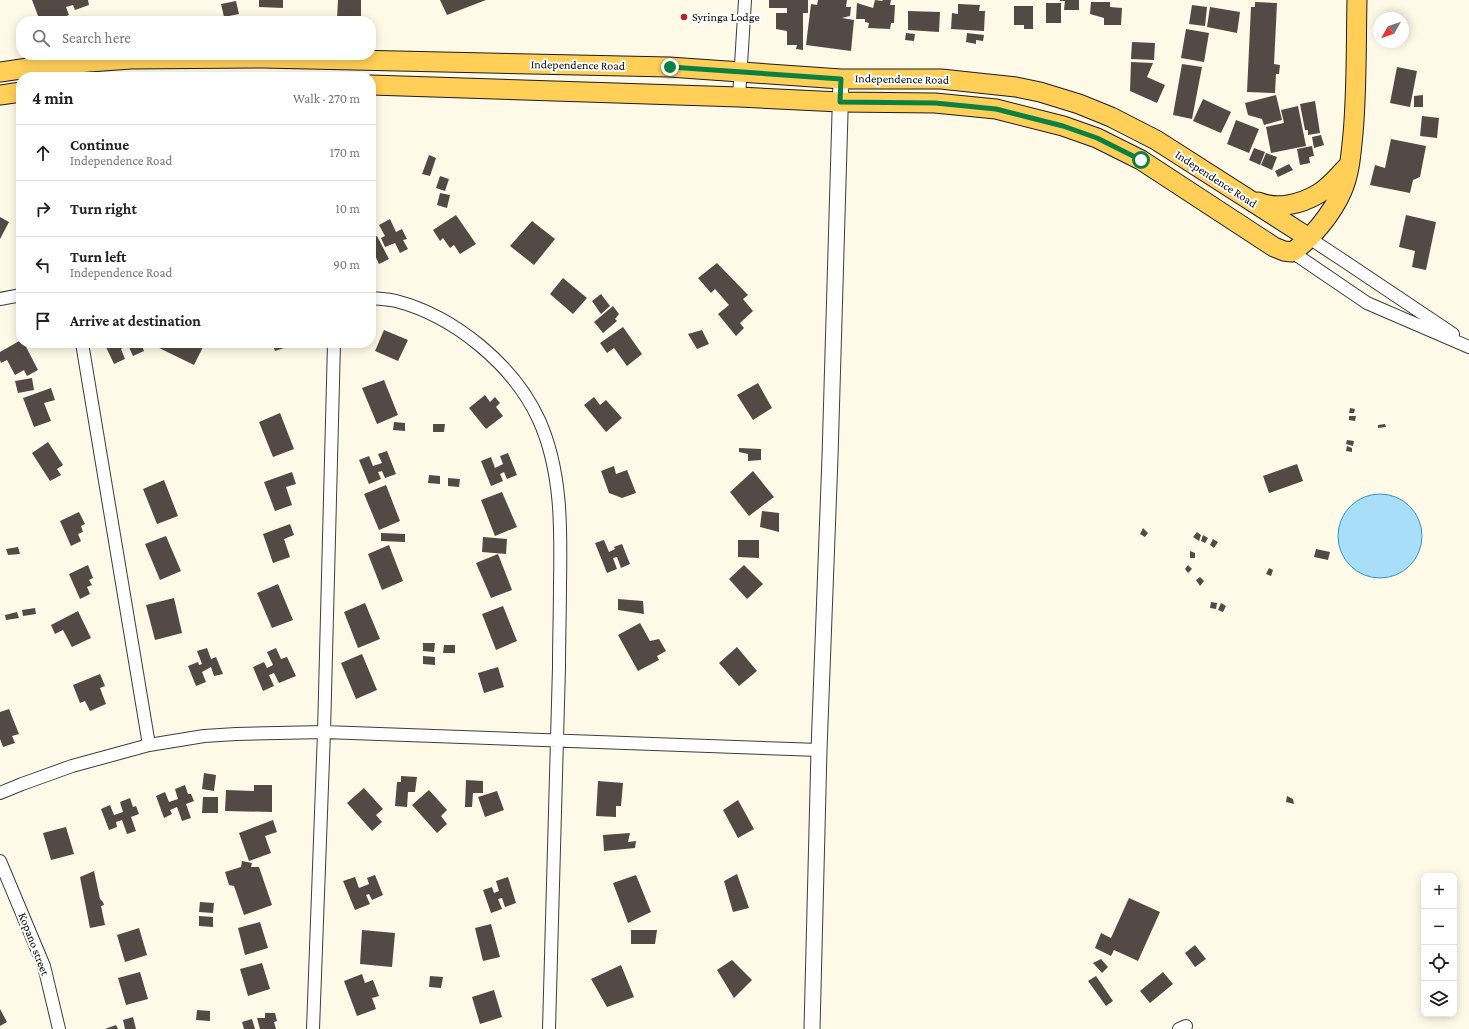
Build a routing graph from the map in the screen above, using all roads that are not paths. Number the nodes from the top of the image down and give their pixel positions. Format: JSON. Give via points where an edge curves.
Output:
{"nodes":[{"id":1,"x":744,"y":0,"type":"edge"},
{"id":2,"x":1357,"y":0,"type":"edge"},
{"id":3,"x":117,"y":60,"type":"edge"},
{"id":4,"x":353,"y":60,"type":"edge"},
{"id":5,"x":0,"y":72,"type":"edge"},
{"id":6,"x":741,"y":72,"type":"junction"},
{"id":7,"x":841,"y":79,"type":"junction"},
{"id":8,"x":376,"y":86,"type":"edge"},
{"id":9,"x":16,"y":93,"type":"edge"},
{"id":10,"x":0,"y":95,"type":"edge"},
{"id":11,"x":739,"y":97,"type":"junction"},
{"id":12,"x":840,"y":102,"type":"junction"},
{"id":13,"x":1350,"y":164,"type":"junction"},
{"id":14,"x":1243,"y":196,"type":"junction"},
{"id":15,"x":1309,"y":238,"type":"junction"},
{"id":16,"x":1292,"y":252,"type":"junction"},
{"id":17,"x":16,"y":296,"type":"edge"},
{"id":18,"x":376,"y":298,"type":"edge"},
{"id":19,"x":0,"y":299,"type":"edge"},
{"id":20,"x":1469,"y":346,"type":"edge"},
{"id":21,"x":83,"y":348,"type":"edge"},
{"id":22,"x":334,"y":348,"type":"edge"},
{"id":23,"x":324,"y":732,"type":"junction"},
{"id":24,"x":557,"y":740,"type":"junction"},
{"id":25,"x":149,"y":745,"type":"junction"},
{"id":26,"x":819,"y":750,"type":"junction"},
{"id":27,"x":0,"y":793,"type":"edge"},
{"id":28,"x":0,"y":861,"type":"edge"},
{"id":29,"x":59,"y":1029,"type":"edge"},
{"id":30,"x":313,"y":1029,"type":"edge"},
{"id":31,"x":549,"y":1029,"type":"edge"},
{"id":32,"x":812,"y":1029,"type":"edge"}],
"edges":[{"from":1,"to":6,"type":"street"},
{"from":2,"to":13,"type":"main road","via":[[1355,117]]},
{"from":3,"to":5,"type":"main road","name":"Independence Road","via":[[48,65]]},
{"from":4,"to":6,"type":"main road","name":"Independence Road","via":[[670,67]]},
{"from":6,"to":7,"type":"main road","name":"Independence Road"},
{"from":6,"to":11,"type":"street"},
{"from":7,"to":12,"type":"street"},
{"from":7,"to":14,"type":"main road","name":"Independence Road","via":[[941,79],[1040,92],[1111,117],[1156,140]]},
{"from":8,"to":11,"type":"main road","name":"Independence Road"},
{"from":9,"to":10,"type":"main road"},
{"from":11,"to":12,"type":"main road","name":"Independence Road"},
{"from":12,"to":16,"type":"main road","name":"Independence Road","via":[[935,103],[996,109],[1063,126],[1097,138],[1141,160],[1274,248]]},
{"from":12,"to":26,"type":"street"},
{"from":13,"to":14,"type":"main road","via":[[1318,194],[1300,202],[1284,206],[1266,205]]},
{"from":13,"to":15,"type":"main road","via":[[1342,191]]},
{"from":14,"to":15,"type":"main road","name":"Independence Road"},
{"from":15,"to":16,"type":"main road"},
{"from":15,"to":20,"type":"street","name":"Independence Road"},
{"from":16,"to":20,"type":"street","name":"Independence Road","via":[[1368,303]]},
{"from":17,"to":19,"type":"street"},
{"from":18,"to":24,"type":"street","via":[[394,300],[417,308],[463,333],[507,370],[539,419],[550,449],[557,482],[560,529]]},
{"from":21,"to":25,"type":"street"},
{"from":22,"to":23,"type":"street"},
{"from":23,"to":24,"type":"street"},
{"from":23,"to":25,"type":"street","via":[[204,736]]},
{"from":23,"to":30,"type":"street"},
{"from":24,"to":26,"type":"street"},
{"from":24,"to":31,"type":"street"},
{"from":25,"to":27,"type":"street","via":[[72,766]]},
{"from":26,"to":32,"type":"street"},
{"from":28,"to":29,"type":"street","name":"Kopano street","via":[[44,966]]}]}
